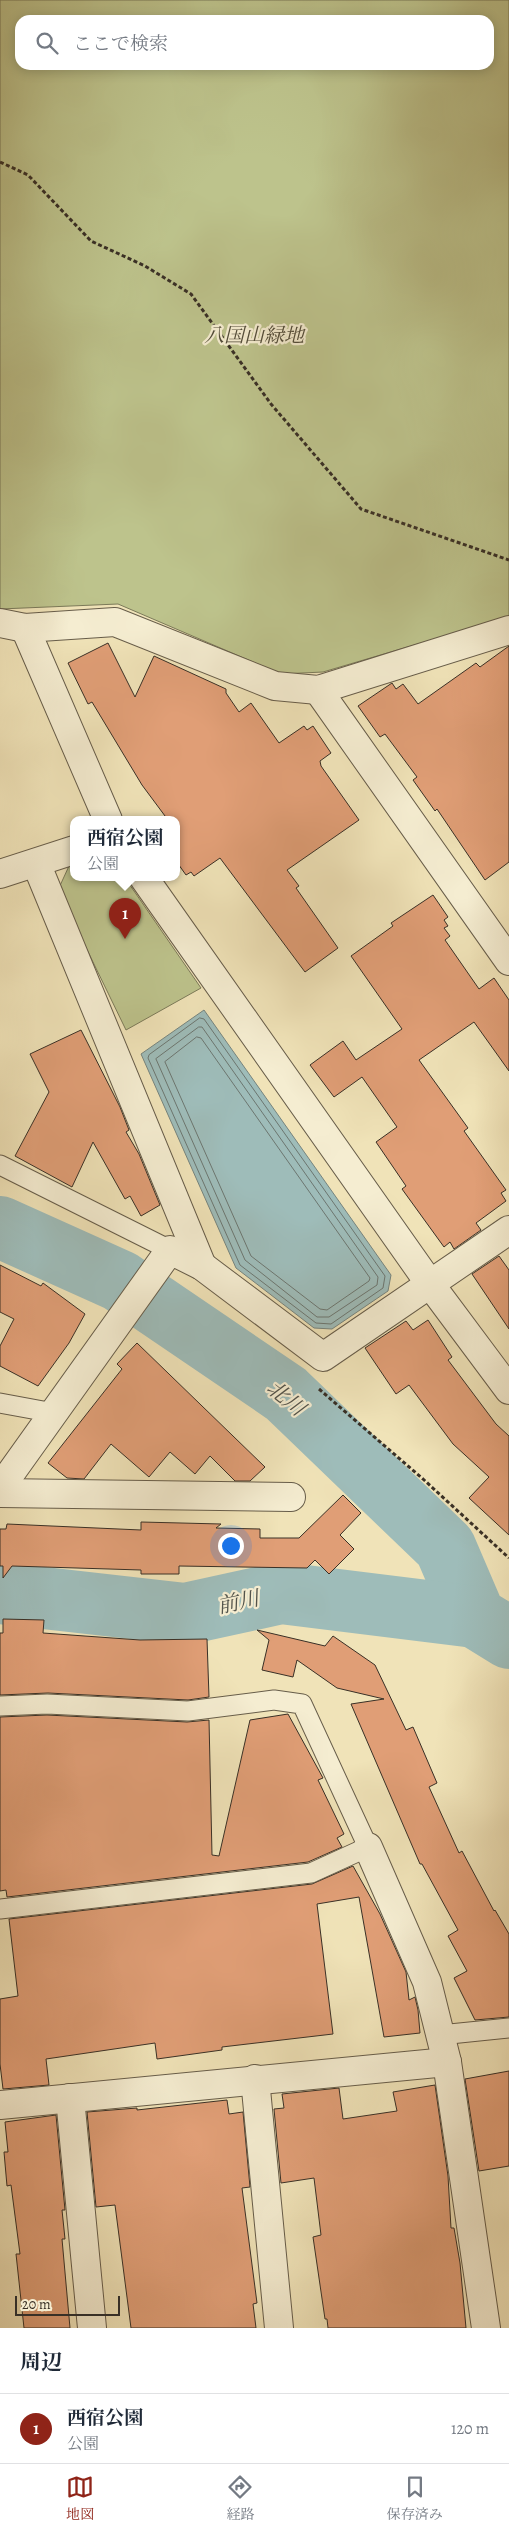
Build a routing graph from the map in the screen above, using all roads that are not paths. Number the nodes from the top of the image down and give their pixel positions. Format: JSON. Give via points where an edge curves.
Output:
{"nodes":[{"id":1,"x":13,"y":626,"type":"edge"},
{"id":2,"x":509,"y":630,"type":"edge"},
{"id":3,"x":318,"y":690,"type":"junction"},
{"id":4,"x":106,"y":816,"type":"edge"},
{"id":5,"x":70,"y":851,"type":"edge"},
{"id":6,"x":36,"y":863,"type":"junction"},
{"id":7,"x":0,"y":874,"type":"edge"},
{"id":8,"x":146,"y":881,"type":"edge"},
{"id":9,"x":509,"y":961,"type":"edge"},
{"id":10,"x":0,"y":1166,"type":"edge"},
{"id":11,"x":509,"y":1230,"type":"edge"},
{"id":12,"x":163,"y":1259,"type":"junction"},
{"id":13,"x":202,"y":1266,"type":"junction"},
{"id":14,"x":430,"y":1284,"type":"junction"},
{"id":15,"x":509,"y":1390,"type":"edge"},
{"id":16,"x":0,"y":1404,"type":"edge"},
{"id":17,"x":54,"y":1413,"type":"junction"},
{"id":18,"x":0,"y":1488,"type":"edge"},
{"id":19,"x":0,"y":1493,"type":"edge"},
{"id":20,"x":291,"y":1498,"type":"dead end"},
{"id":21,"x":0,"y":1706,"type":"edge"},
{"id":22,"x":368,"y":1847,"type":"junction"},
{"id":23,"x":0,"y":1909,"type":"edge"},
{"id":24,"x":509,"y":2028,"type":"edge"},
{"id":25,"x":440,"y":2035,"type":"junction"},
{"id":26,"x":447,"y":2062,"type":"junction"},
{"id":27,"x":255,"y":2079,"type":"junction"},
{"id":28,"x":70,"y":2098,"type":"junction"},
{"id":29,"x":0,"y":2105,"type":"edge"},
{"id":30,"x":92,"y":2328,"type":"edge"},
{"id":31,"x":279,"y":2328,"type":"edge"},
{"id":32,"x":486,"y":2328,"type":"edge"}],
"edges":[{"from":1,"to":3,"type":"street","via":[[115,622],[274,686]]},
{"from":1,"to":4,"type":"street"},
{"from":2,"to":3,"type":"street"},
{"from":3,"to":9,"type":"street"},
{"from":5,"to":6,"type":"street"},
{"from":6,"to":7,"type":"street"},
{"from":6,"to":13,"type":"street"},
{"from":8,"to":14,"type":"street"},
{"from":10,"to":12,"type":"lane"},
{"from":11,"to":14,"type":"street"},
{"from":12,"to":13,"type":"street"},
{"from":12,"to":17,"type":"street"},
{"from":13,"to":14,"type":"street","via":[[323,1357]]},
{"from":14,"to":15,"type":"street"},
{"from":16,"to":17,"type":"lane"},
{"from":17,"to":18,"type":"street"},
{"from":19,"to":20,"type":"street"},
{"from":21,"to":22,"type":"lane","via":[[47,1704],[188,1711],[274,1700],[302,1704]]},
{"from":22,"to":23,"type":"lane","via":[[311,1873]]},
{"from":22,"to":25,"type":"street","via":[[427,1982]]},
{"from":24,"to":25,"type":"lane"},
{"from":25,"to":26,"type":"street"},
{"from":26,"to":27,"type":"street"},
{"from":26,"to":32,"type":"street"},
{"from":27,"to":28,"type":"street"},
{"from":27,"to":31,"type":"street"},
{"from":28,"to":29,"type":"street"},
{"from":28,"to":30,"type":"street"}]}
